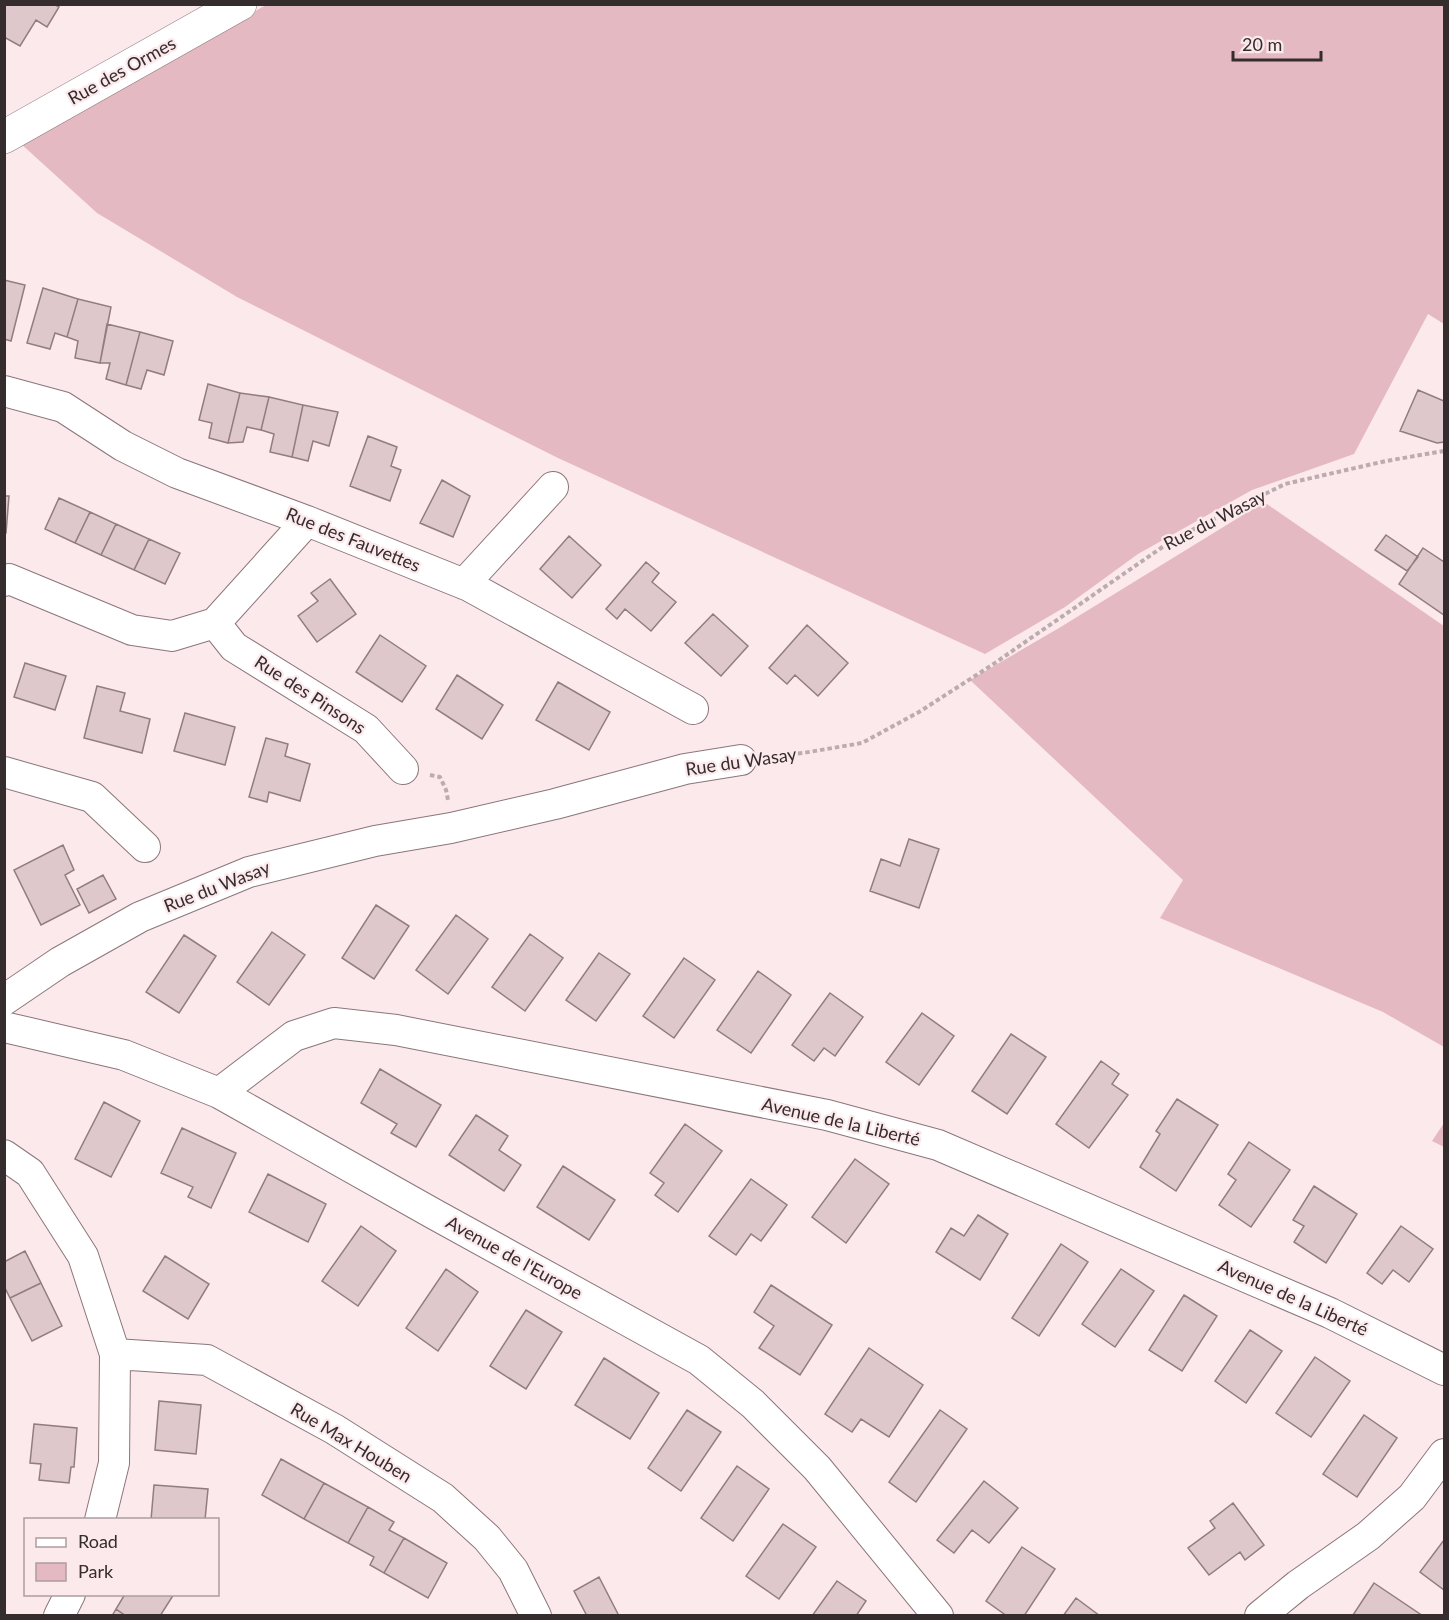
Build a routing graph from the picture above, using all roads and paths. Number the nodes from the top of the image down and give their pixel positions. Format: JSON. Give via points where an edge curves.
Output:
{"nodes":[{"id":1,"x":240,"y":4,"type":"edge"},
{"id":2,"x":4,"y":137,"type":"edge"},
{"id":3,"x":4,"y":391,"type":"edge"},
{"id":4,"x":1444,"y":451,"type":"edge"},
{"id":5,"x":553,"y":487,"type":"dead end"},
{"id":6,"x":307,"y":521,"type":"junction"},
{"id":7,"x":4,"y":581,"type":"edge"},
{"id":8,"x":464,"y":585,"type":"junction"},
{"id":9,"x":215,"y":623,"type":"junction"},
{"id":10,"x":693,"y":710,"type":"dead end"},
{"id":11,"x":741,"y":760,"type":"joint"},
{"id":12,"x":403,"y":769,"type":"joint"},
{"id":13,"x":4,"y":772,"type":"edge"},
{"id":14,"x":451,"y":828,"type":"junction"},
{"id":15,"x":145,"y":847,"type":"dead end"},
{"id":16,"x":4,"y":1000,"type":"edge"},
{"id":17,"x":4,"y":1027,"type":"edge"},
{"id":18,"x":219,"y":1093,"type":"junction"},
{"id":19,"x":4,"y":1155,"type":"edge"},
{"id":20,"x":115,"y":1354,"type":"junction"},
{"id":21,"x":1444,"y":1370,"type":"edge"},
{"id":22,"x":1444,"y":1454,"type":"edge"},
{"id":23,"x":100,"y":1518,"type":"edge"},
{"id":24,"x":69,"y":1596,"type":"edge"},
{"id":25,"x":59,"y":1616,"type":"edge"},
{"id":26,"x":536,"y":1616,"type":"edge"},
{"id":27,"x":938,"y":1616,"type":"edge"},
{"id":28,"x":1260,"y":1616,"type":"edge"}],
"edges":[{"from":1,"to":2,"type":"street","name":"Rue des Ormes"},
{"from":3,"to":6,"type":"street","name":"Rue des Fauvettes","via":[[63,407],[123,446],[177,473]]},
{"from":4,"to":11,"type":"path","name":"Rue du Wasay","via":[[1285,484],[1174,539],[928,706],[862,743]]},
{"from":5,"to":8,"type":"street"},
{"from":6,"to":8,"type":"street","name":"Rue des Fauvettes"},
{"from":6,"to":9,"type":"street"},
{"from":7,"to":9,"type":"street","via":[[9,579],[132,630],[172,636]]},
{"from":8,"to":10,"type":"street","name":"Rue des Fauvettes"},
{"from":9,"to":12,"type":"street","name":"Rue des Pinsons","via":[[234,646],[366,729]]},
{"from":11,"to":14,"type":"street","name":"Rue du Wasay","via":[[686,769]]},
{"from":12,"to":14,"type":"path","via":[[440,777],[446,790]]},
{"from":13,"to":15,"type":"street","via":[[92,797]]},
{"from":14,"to":16,"type":"street","name":"Rue du Wasay","via":[[375,841],[249,872],[140,917],[60,962]]},
{"from":17,"to":18,"type":"street","name":"Avenue de l'Europe","via":[[124,1055]]},
{"from":18,"to":21,"type":"street","name":"Avenue de la Liberté","via":[[294,1036],[334,1023],[396,1030],[827,1115],[938,1145],[1330,1313]]},
{"from":18,"to":27,"type":"street","name":"Avenue de l'Europe","via":[[699,1360],[753,1404],[817,1468]]},
{"from":19,"to":20,"type":"street","via":[[30,1173],[83,1256]]},
{"from":20,"to":23,"type":"street","via":[[114,1463]]},
{"from":20,"to":26,"type":"street","name":"Rue Max Houben","via":[[207,1360],[334,1429],[442,1498],[487,1538],[513,1570]]},
{"from":22,"to":28,"type":"street","via":[[1412,1497],[1368,1536]]},
{"from":24,"to":25,"type":"street"}]}
